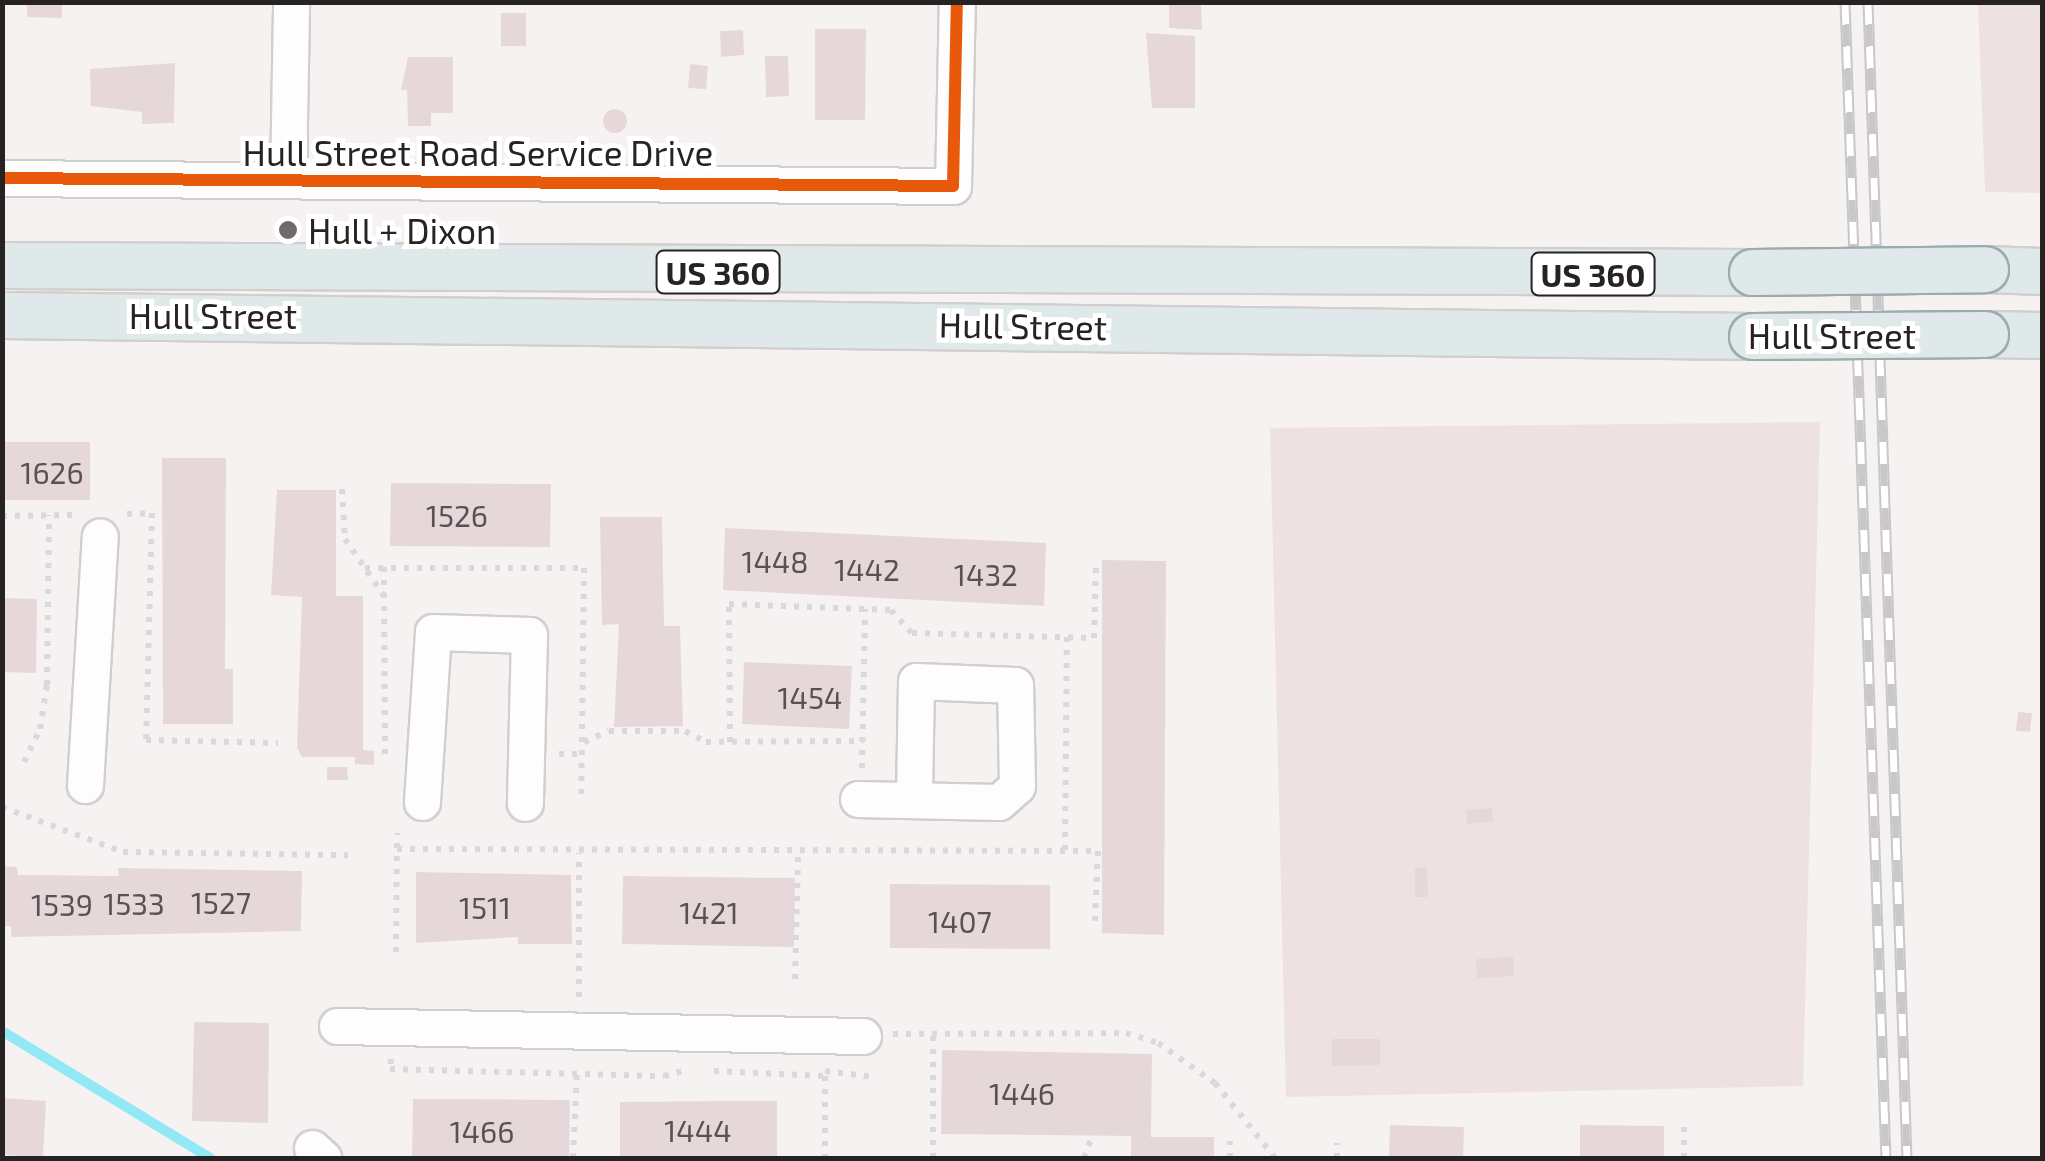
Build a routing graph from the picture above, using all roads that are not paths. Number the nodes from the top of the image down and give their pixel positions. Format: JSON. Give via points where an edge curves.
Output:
{"nodes":[{"id":1,"x":291,"y":2,"type":"edge"},
{"id":2,"x":957,"y":2,"type":"edge"},
{"id":3,"x":2,"y":178,"type":"edge"},
{"id":4,"x":288,"y":180,"type":"junction"},
{"id":5,"x":2,"y":265,"type":"edge"},
{"id":6,"x":2042,"y":271,"type":"edge"},
{"id":7,"x":2,"y":316,"type":"edge"},
{"id":8,"x":2042,"y":334,"type":"edge"},
{"id":9,"x":101,"y":522,"type":"road end"},
{"id":10,"x":85,"y":786,"type":"dead end"},
{"id":11,"x":860,"y":787,"type":"road end"},
{"id":12,"x":914,"y":798,"type":"dead end"},
{"id":13,"x":422,"y":802,"type":"dead end"},
{"id":14,"x":525,"y":803,"type":"dead end"},
{"id":15,"x":337,"y":1026,"type":"dead end"},
{"id":16,"x":876,"y":1035,"type":"road end"}],
"edges":[{"from":1,"to":4,"type":"street"},
{"from":2,"to":4,"type":"street","name":"Hull Street Road Service Drive","via":[[953,186]]},
{"from":3,"to":4,"type":"street","name":"Hull Street Road Service Drive"},
{"from":5,"to":6,"type":"main road","name":"Hull Street","number":"US 360","bridge":true},
{"from":7,"to":8,"type":"main road","name":"Hull Street","number":"US 360","bridge":true},
{"from":9,"to":10,"type":"street"},
{"from":11,"to":12,"type":"street"},
{"from":13,"to":14,"type":"street","via":[[433,632],[529,635]]},
{"from":15,"to":16,"type":"street"}]}
